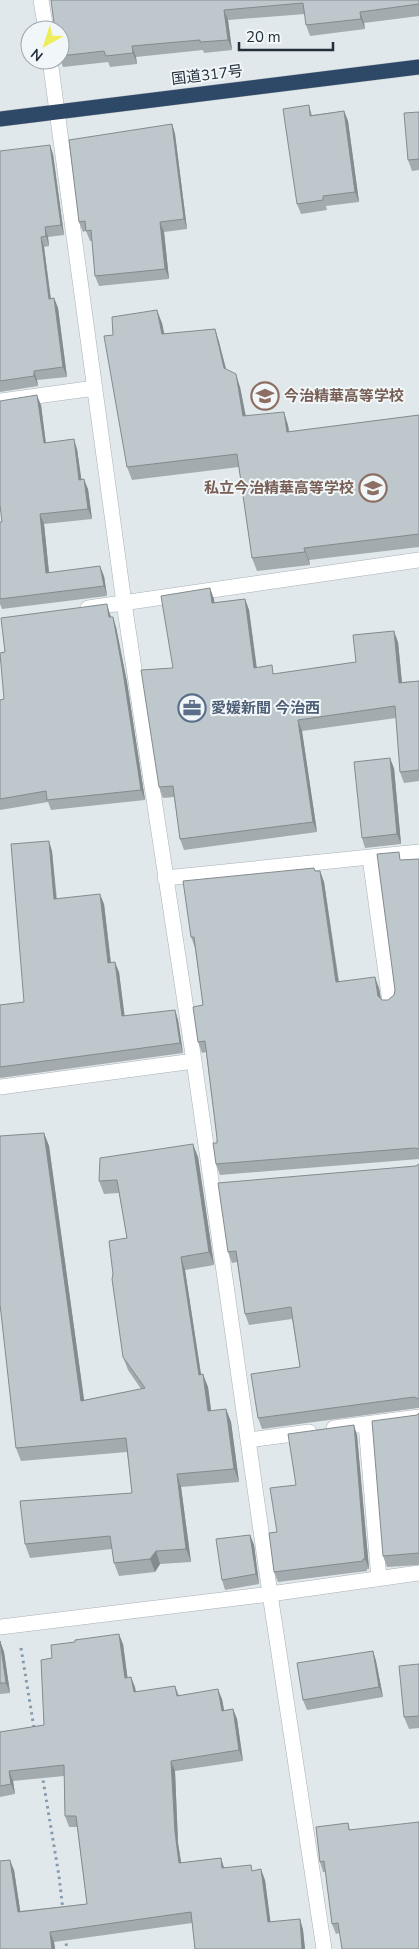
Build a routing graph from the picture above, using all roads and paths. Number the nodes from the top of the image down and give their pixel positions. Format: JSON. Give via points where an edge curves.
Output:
{"nodes":[{"id":1,"x":41,"y":0,"type":"edge"},
{"id":2,"x":44,"y":20,"type":"edge"},
{"id":3,"x":419,"y":67,"type":"edge"},
{"id":4,"x":51,"y":70,"type":"edge"},
{"id":5,"x":57,"y":111,"type":"junction"},
{"id":6,"x":0,"y":119,"type":"edge"},
{"id":7,"x":95,"y":388,"type":"junction"},
{"id":8,"x":0,"y":401,"type":"edge"},
{"id":9,"x":419,"y":560,"type":"edge"},
{"id":10,"x":124,"y":603,"type":"junction"},
{"id":11,"x":76,"y":609,"type":"edge"},
{"id":12,"x":419,"y":852,"type":"edge"},
{"id":13,"x":370,"y":858,"type":"junction"},
{"id":14,"x":166,"y":878,"type":"junction"},
{"id":15,"x":390,"y":1002,"type":"edge"},
{"id":16,"x":194,"y":1061,"type":"junction"},
{"id":17,"x":0,"y":1087,"type":"edge"},
{"id":18,"x":419,"y":1417,"type":"edge"},
{"id":19,"x":366,"y":1424,"type":"junction"},
{"id":20,"x":248,"y":1440,"type":"junction"},
{"id":21,"x":419,"y":1573,"type":"edge"},
{"id":22,"x":379,"y":1579,"type":"junction"},
{"id":23,"x":270,"y":1594,"type":"junction"},
{"id":24,"x":17,"y":1625,"type":"junction"},
{"id":25,"x":0,"y":1627,"type":"edge"},
{"id":26,"x":35,"y":1731,"type":"edge"},
{"id":27,"x":41,"y":1770,"type":"edge"},
{"id":28,"x":63,"y":1913,"type":"edge"},
{"id":29,"x":65,"y":1931,"type":"edge"},
{"id":30,"x":67,"y":1949,"type":"edge"},
{"id":31,"x":324,"y":1949,"type":"edge"}],
"edges":[{"from":1,"to":2,"type":"street"},
{"from":3,"to":5,"type":"highway","name":"国道317号"},
{"from":4,"to":5,"type":"street"},
{"from":5,"to":6,"type":"highway","name":"国道317号"},
{"from":5,"to":7,"type":"street"},
{"from":7,"to":8,"type":"street"},
{"from":7,"to":10,"type":"street"},
{"from":9,"to":10,"type":"street"},
{"from":10,"to":11,"type":"street"},
{"from":10,"to":14,"type":"street"},
{"from":12,"to":13,"type":"street"},
{"from":13,"to":14,"type":"street"},
{"from":13,"to":15,"type":"street"},
{"from":14,"to":16,"type":"street"},
{"from":16,"to":17,"type":"street"},
{"from":16,"to":20,"type":"street","via":[[216,1185]]},
{"from":18,"to":19,"type":"street"},
{"from":19,"to":20,"type":"street"},
{"from":19,"to":22,"type":"street"},
{"from":20,"to":23,"type":"street"},
{"from":21,"to":22,"type":"street"},
{"from":22,"to":23,"type":"street"},
{"from":23,"to":24,"type":"street"},
{"from":23,"to":31,"type":"street"},
{"from":24,"to":25,"type":"street"},
{"from":24,"to":26,"type":"path"},
{"from":27,"to":28,"type":"path"},
{"from":29,"to":30,"type":"path"}]}
